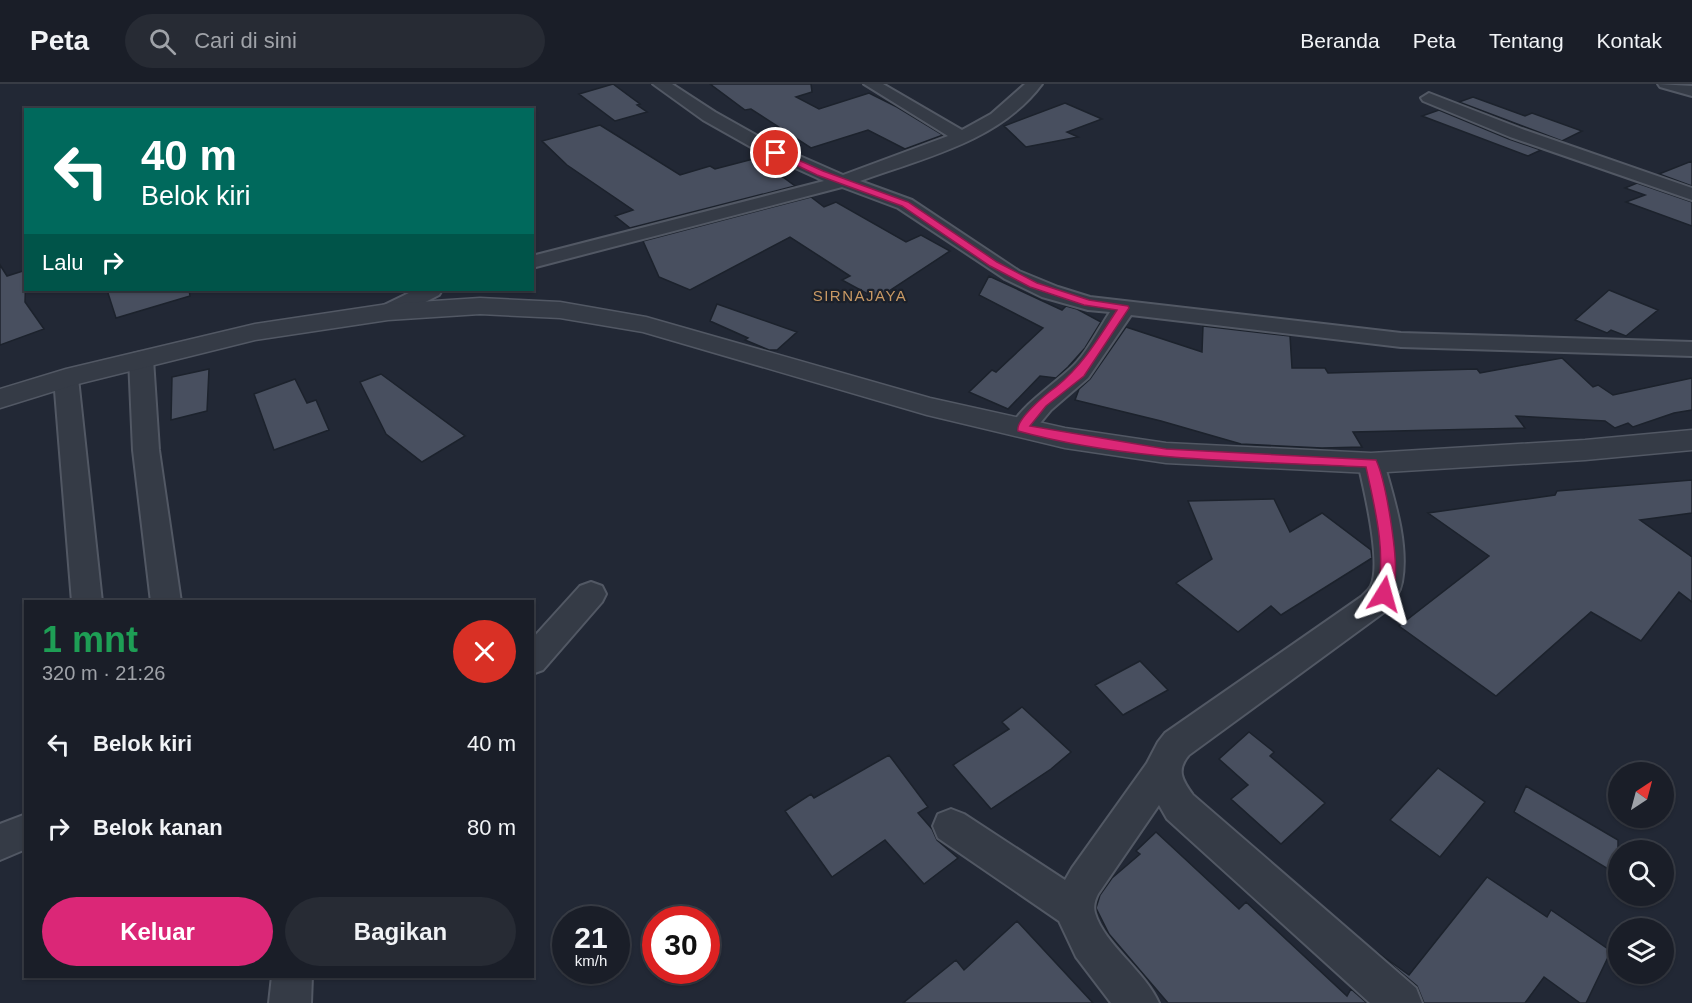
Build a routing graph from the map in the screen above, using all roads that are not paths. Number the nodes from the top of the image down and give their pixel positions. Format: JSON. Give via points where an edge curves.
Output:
{"nodes":[{"id":1,"x":661,"y":84,"type":"edge"},
{"id":2,"x":872,"y":84,"type":"edge"},
{"id":3,"x":1034,"y":84,"type":"edge"},
{"id":4,"x":1666,"y":84,"type":"edge"},
{"id":5,"x":1692,"y":91,"type":"edge"},
{"id":6,"x":1429,"y":98,"type":"dead end"},
{"id":7,"x":962,"y":137,"type":"junction"},
{"id":8,"x":844,"y":181,"type":"junction"},
{"id":9,"x":1692,"y":194,"type":"edge"},
{"id":10,"x":534,"y":261,"type":"edge"},
{"id":11,"x":429,"y":291,"type":"edge"},
{"id":12,"x":1124,"y":308,"type":"junction"},
{"id":13,"x":388,"y":312,"type":"junction"},
{"id":14,"x":1692,"y":349,"type":"edge"},
{"id":15,"x":141,"y":359,"type":"junction"},
{"id":16,"x":66,"y":378,"type":"junction"},
{"id":17,"x":0,"y":399,"type":"edge"},
{"id":18,"x":1022,"y":428,"type":"junction"},
{"id":19,"x":1692,"y":440,"type":"edge"},
{"id":20,"x":1371,"y":463,"type":"junction"},
{"id":21,"x":591,"y":594,"type":"dead end"},
{"id":22,"x":87,"y":600,"type":"edge"},
{"id":23,"x":166,"y":600,"type":"edge"},
{"id":24,"x":534,"y":659,"type":"edge"},
{"id":25,"x":1161,"y":771,"type":"junction"},
{"id":26,"x":951,"y":826,"type":"dead end"},
{"id":27,"x":24,"y":832,"type":"edge"},
{"id":28,"x":0,"y":842,"type":"edge"},
{"id":29,"x":1075,"y":909,"type":"junction"},
{"id":30,"x":292,"y":978,"type":"edge"},
{"id":31,"x":290,"y":1003,"type":"edge"},
{"id":32,"x":1138,"y":1003,"type":"edge"},
{"id":33,"x":1401,"y":1003,"type":"edge"}],
"edges":[{"from":1,"to":8,"type":"street","via":[[764,147]]},
{"from":2,"to":7,"type":"street"},
{"from":3,"to":7,"type":"street","via":[[997,118]]},
{"from":4,"to":5,"type":"street"},
{"from":6,"to":9,"type":"street","via":[[1516,133]]},
{"from":7,"to":8,"type":"street"},
{"from":8,"to":10,"type":"street"},
{"from":8,"to":12,"type":"street","via":[[905,204],[993,264],[1033,285],[1079,301]]},
{"from":11,"to":13,"type":"street"},
{"from":12,"to":14,"type":"street","via":[[1401,340]]},
{"from":12,"to":18,"type":"street","via":[[1080,374],[1042,404]]},
{"from":13,"to":15,"type":"street","via":[[255,332]]},
{"from":13,"to":18,"type":"street","via":[[480,306],[560,310],[610,318],[675,332],[927,406]]},
{"from":15,"to":16,"type":"street"},
{"from":15,"to":23,"type":"street","via":[[146,450]]},
{"from":16,"to":17,"type":"street"},
{"from":16,"to":22,"type":"street"},
{"from":18,"to":20,"type":"street","via":[[1166,453]]},
{"from":19,"to":20,"type":"street"},
{"from":20,"to":25,"type":"street","via":[[1388,567],[1384,594],[1177,744],[1166,755]]},
{"from":21,"to":24,"type":"street"},
{"from":25,"to":29,"type":"street","via":[[1084,880]]},
{"from":25,"to":33,"type":"street","via":[[1180,807]]},
{"from":26,"to":29,"type":"street"},
{"from":27,"to":28,"type":"street"},
{"from":29,"to":32,"type":"street","via":[[1084,933]]},
{"from":30,"to":31,"type":"street"}]}
